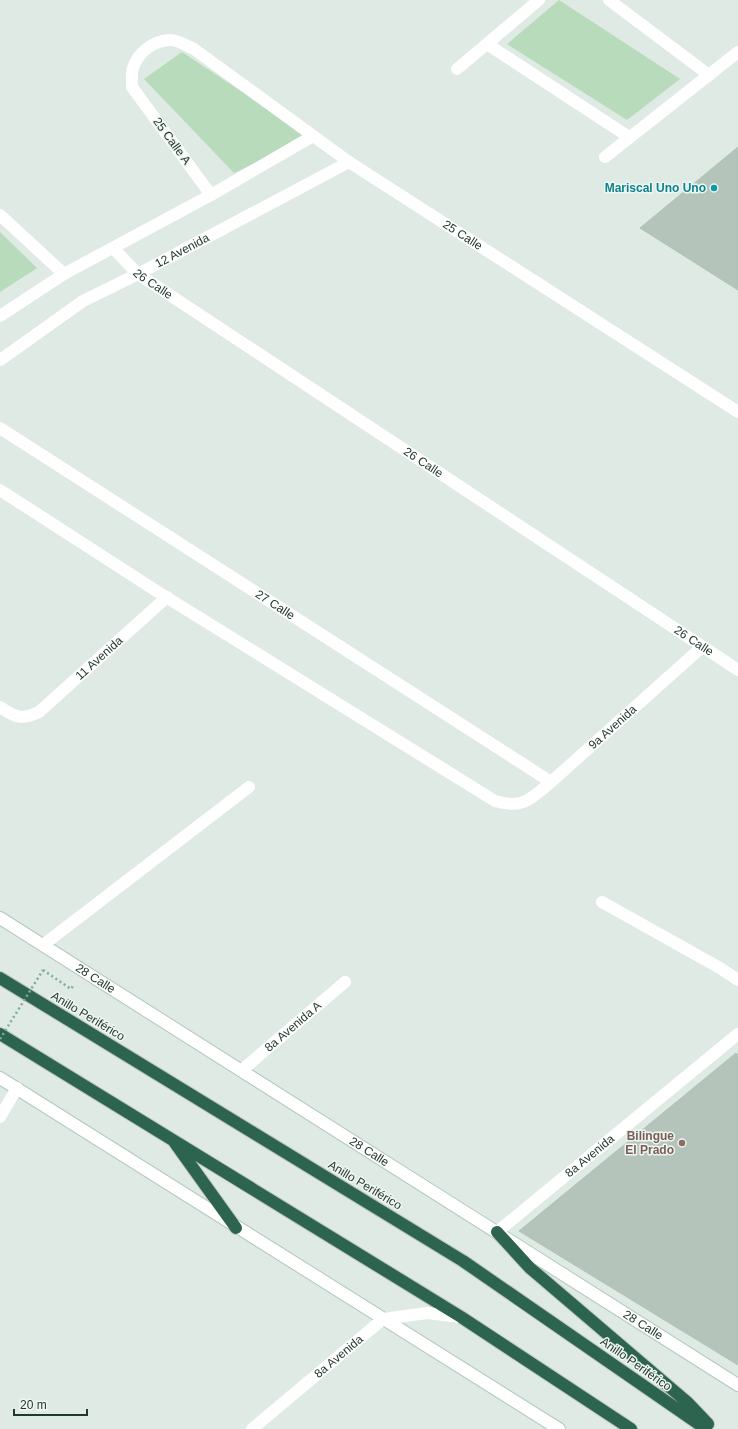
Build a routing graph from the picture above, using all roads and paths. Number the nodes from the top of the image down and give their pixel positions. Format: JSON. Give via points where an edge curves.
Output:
{"nodes":[{"id":1,"x":539,"y":0,"type":"edge"},
{"id":2,"x":609,"y":0,"type":"edge"},
{"id":3,"x":487,"y":44,"type":"junction"},
{"id":4,"x":738,"y":52,"type":"edge"},
{"id":5,"x":457,"y":69,"type":"dead end"},
{"id":6,"x":709,"y":75,"type":"junction"},
{"id":7,"x":132,"y":87,"type":"joint"},
{"id":8,"x":313,"y":136,"type":"junction"},
{"id":9,"x":629,"y":137,"type":"junction"},
{"id":10,"x":605,"y":157,"type":"dead end"},
{"id":11,"x":349,"y":162,"type":"junction"},
{"id":12,"x":211,"y":196,"type":"junction"},
{"id":13,"x":0,"y":215,"type":"edge"},
{"id":14,"x":113,"y":248,"type":"junction"},
{"id":15,"x":64,"y":274,"type":"junction"},
{"id":16,"x":138,"y":274,"type":"junction"},
{"id":17,"x":0,"y":316,"type":"edge"},
{"id":18,"x":0,"y":360,"type":"edge"},
{"id":19,"x":738,"y":412,"type":"edge"},
{"id":20,"x":0,"y":428,"type":"edge"},
{"id":21,"x":0,"y":490,"type":"edge"},
{"id":22,"x":167,"y":597,"type":"junction"},
{"id":23,"x":702,"y":647,"type":"junction"},
{"id":24,"x":738,"y":670,"type":"edge"},
{"id":25,"x":0,"y":707,"type":"edge"},
{"id":26,"x":551,"y":782,"type":"junction"},
{"id":27,"x":249,"y":787,"type":"dead end"},
{"id":28,"x":602,"y":902,"type":"dead end"},
{"id":29,"x":0,"y":918,"type":"edge"},
{"id":30,"x":43,"y":945,"type":"junction"},
{"id":31,"x":0,"y":978,"type":"edge"},
{"id":32,"x":738,"y":980,"type":"edge"},
{"id":33,"x":344,"y":982,"type":"dead end"},
{"id":34,"x":71,"y":989,"type":"dead end"},
{"id":35,"x":0,"y":1034,"type":"edge"},
{"id":36,"x":738,"y":1034,"type":"edge"},
{"id":37,"x":0,"y":1039,"type":"edge"},
{"id":38,"x":242,"y":1070,"type":"junction"},
{"id":39,"x":0,"y":1078,"type":"edge"},
{"id":40,"x":17,"y":1088,"type":"junction"},
{"id":41,"x":0,"y":1117,"type":"edge"},
{"id":42,"x":172,"y":1139,"type":"junction"},
{"id":43,"x":236,"y":1228,"type":"junction"},
{"id":44,"x":497,"y":1232,"type":"junction"},
{"id":45,"x":462,"y":1317,"type":"junction"},
{"id":46,"x":383,"y":1319,"type":"junction"},
{"id":47,"x":738,"y":1385,"type":"edge"},
{"id":48,"x":252,"y":1429,"type":"edge"},
{"id":49,"x":559,"y":1429,"type":"edge"},
{"id":50,"x":630,"y":1429,"type":"edge"},
{"id":51,"x":706,"y":1429,"type":"edge"},
{"id":52,"x":713,"y":1429,"type":"edge"}],
"edges":[{"from":1,"to":3,"type":"street"},
{"from":2,"to":6,"type":"street"},
{"from":3,"to":5,"type":"street"},
{"from":3,"to":9,"type":"street"},
{"from":4,"to":6,"type":"street"},
{"from":6,"to":9,"type":"street"},
{"from":7,"to":8,"type":"street","name":"25 Calle","via":[[132,69],[138,56],[156,43],[172,40],[194,49]]},
{"from":7,"to":12,"type":"street","name":"25 Calle A"},
{"from":8,"to":11,"type":"street","name":"25 Calle"},
{"from":8,"to":12,"type":"street"},
{"from":9,"to":10,"type":"street"},
{"from":11,"to":16,"type":"street","name":"12 Avenida"},
{"from":11,"to":19,"type":"street","name":"25 Calle"},
{"from":12,"to":14,"type":"street"},
{"from":13,"to":15,"type":"street"},
{"from":14,"to":15,"type":"street"},
{"from":14,"to":16,"type":"street","name":"26 Calle"},
{"from":15,"to":17,"type":"street"},
{"from":16,"to":18,"type":"street","name":"12 Avenida","via":[[83,301]]},
{"from":16,"to":23,"type":"street","name":"26 Calle"},
{"from":20,"to":26,"type":"street","name":"27 Calle"},
{"from":21,"to":22,"type":"street"},
{"from":22,"to":25,"type":"street","name":"11 Avenida","via":[[39,712],[19,718]]},
{"from":22,"to":26,"type":"street","name":"9a Avenida","via":[[495,801],[509,805],[520,804]]},
{"from":23,"to":24,"type":"street","name":"26 Calle"},
{"from":23,"to":26,"type":"street","name":"9a Avenida"},
{"from":27,"to":30,"type":"street"},
{"from":28,"to":32,"type":"street"},
{"from":29,"to":30,"type":"street","name":"28 Calle"},
{"from":30,"to":38,"type":"street","name":"28 Calle"},
{"from":31,"to":51,"type":"highway","name":"Anillo Periférico","via":[[463,1261]]},
{"from":33,"to":38,"type":"street","name":"8a Avenida A"},
{"from":34,"to":37,"type":"path","bridge":true,"via":[[43,970]]},
{"from":35,"to":42,"type":"highway"},
{"from":36,"to":44,"type":"street","name":"8a Avenida"},
{"from":38,"to":44,"type":"street","name":"28 Calle"},
{"from":39,"to":40,"type":"street"},
{"from":40,"to":41,"type":"street"},
{"from":40,"to":43,"type":"street"},
{"from":42,"to":43,"type":"highway"},
{"from":42,"to":45,"type":"highway"},
{"from":43,"to":46,"type":"street"},
{"from":44,"to":47,"type":"street","name":"28 Calle"},
{"from":44,"to":52,"type":"highway","via":[[530,1268],[687,1402]]},
{"from":45,"to":46,"type":"street","via":[[427,1313]]},
{"from":45,"to":50,"type":"highway"},
{"from":46,"to":48,"type":"street","name":"8a Avenida"},
{"from":46,"to":49,"type":"street"}]}
